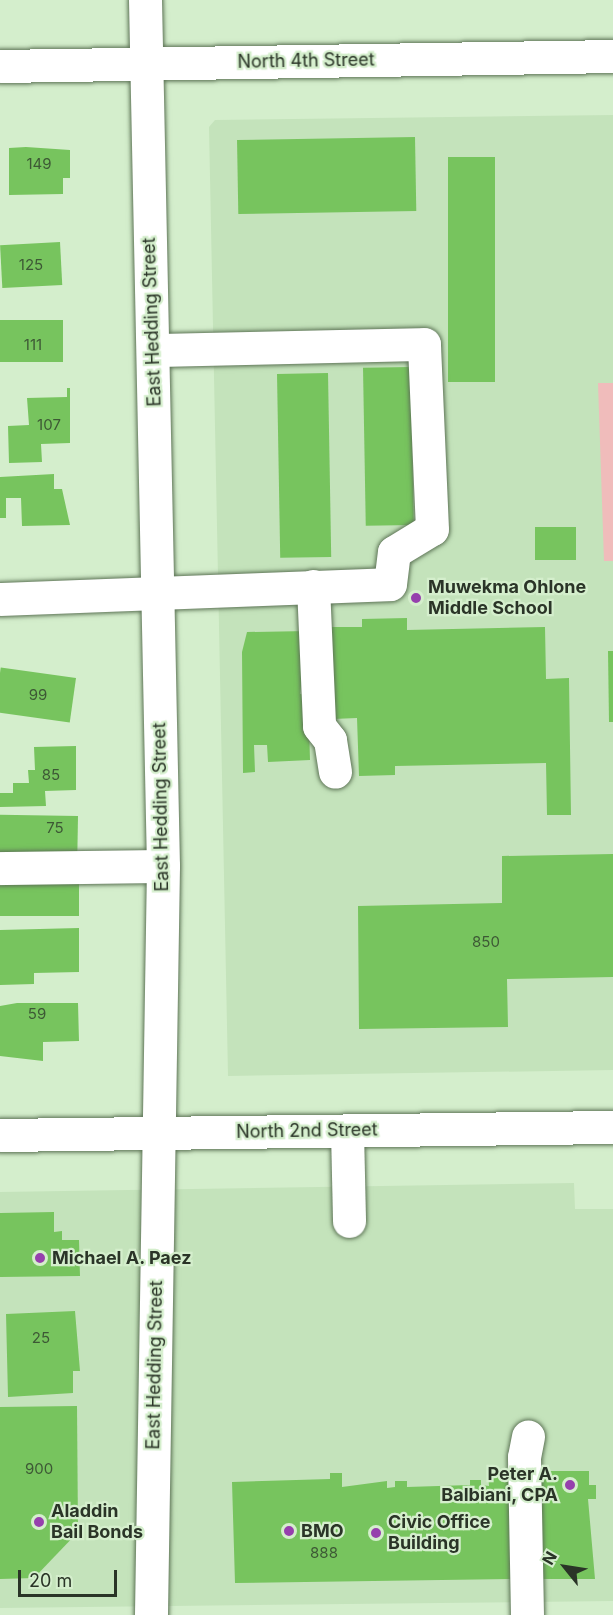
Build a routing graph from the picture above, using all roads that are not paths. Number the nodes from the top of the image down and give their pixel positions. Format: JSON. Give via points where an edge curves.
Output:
{"nodes":[{"id":1,"x":145,"y":0,"type":"edge"},
{"id":2,"x":613,"y":56,"type":"edge"},
{"id":3,"x":144,"y":63,"type":"junction"},
{"id":4,"x":0,"y":66,"type":"edge"},
{"id":5,"x":153,"y":350,"type":"junction"},
{"id":6,"x":313,"y":586,"type":"junction"},
{"id":7,"x":157,"y":595,"type":"junction"},
{"id":8,"x":0,"y":599,"type":"edge"},
{"id":9,"x":335,"y":772,"type":"dead end"},
{"id":10,"x":163,"y":866,"type":"junction"},
{"id":11,"x":0,"y":868,"type":"edge"},
{"id":12,"x":613,"y":1127,"type":"edge"},
{"id":13,"x":347,"y":1131,"type":"junction"},
{"id":14,"x":158,"y":1133,"type":"junction"},
{"id":15,"x":0,"y":1135,"type":"edge"},
{"id":16,"x":349,"y":1221,"type":"dead end"},
{"id":17,"x":528,"y":1436,"type":"dead end"},
{"id":18,"x":151,"y":1615,"type":"edge"},
{"id":19,"x":527,"y":1615,"type":"edge"}],
"edges":[{"from":1,"to":3,"type":"main road","name":"East Hedding Street"},
{"from":2,"to":3,"type":"main road","name":"North 4th Street"},
{"from":3,"to":4,"type":"main road","name":"North 4th Street"},
{"from":3,"to":5,"type":"main road","name":"East Hedding Street"},
{"from":5,"to":6,"type":"main road","via":[[424,344],[432,529],[394,552],[390,584]]},
{"from":5,"to":7,"type":"main road","name":"East Hedding Street"},
{"from":6,"to":7,"type":"main road"},
{"from":6,"to":9,"type":"main road","via":[[319,726],[330,740]]},
{"from":7,"to":8,"type":"main road"},
{"from":7,"to":10,"type":"main road","name":"East Hedding Street"},
{"from":10,"to":11,"type":"main road"},
{"from":10,"to":14,"type":"main road","name":"East Hedding Street"},
{"from":12,"to":13,"type":"main road","name":"North 2nd Street"},
{"from":13,"to":14,"type":"main road","name":"North 2nd Street"},
{"from":13,"to":16,"type":"main road"},
{"from":14,"to":15,"type":"main road","name":"North 2nd Street"},
{"from":14,"to":18,"type":"main road","name":"East Hedding Street"},
{"from":17,"to":19,"type":"main road"}]}
